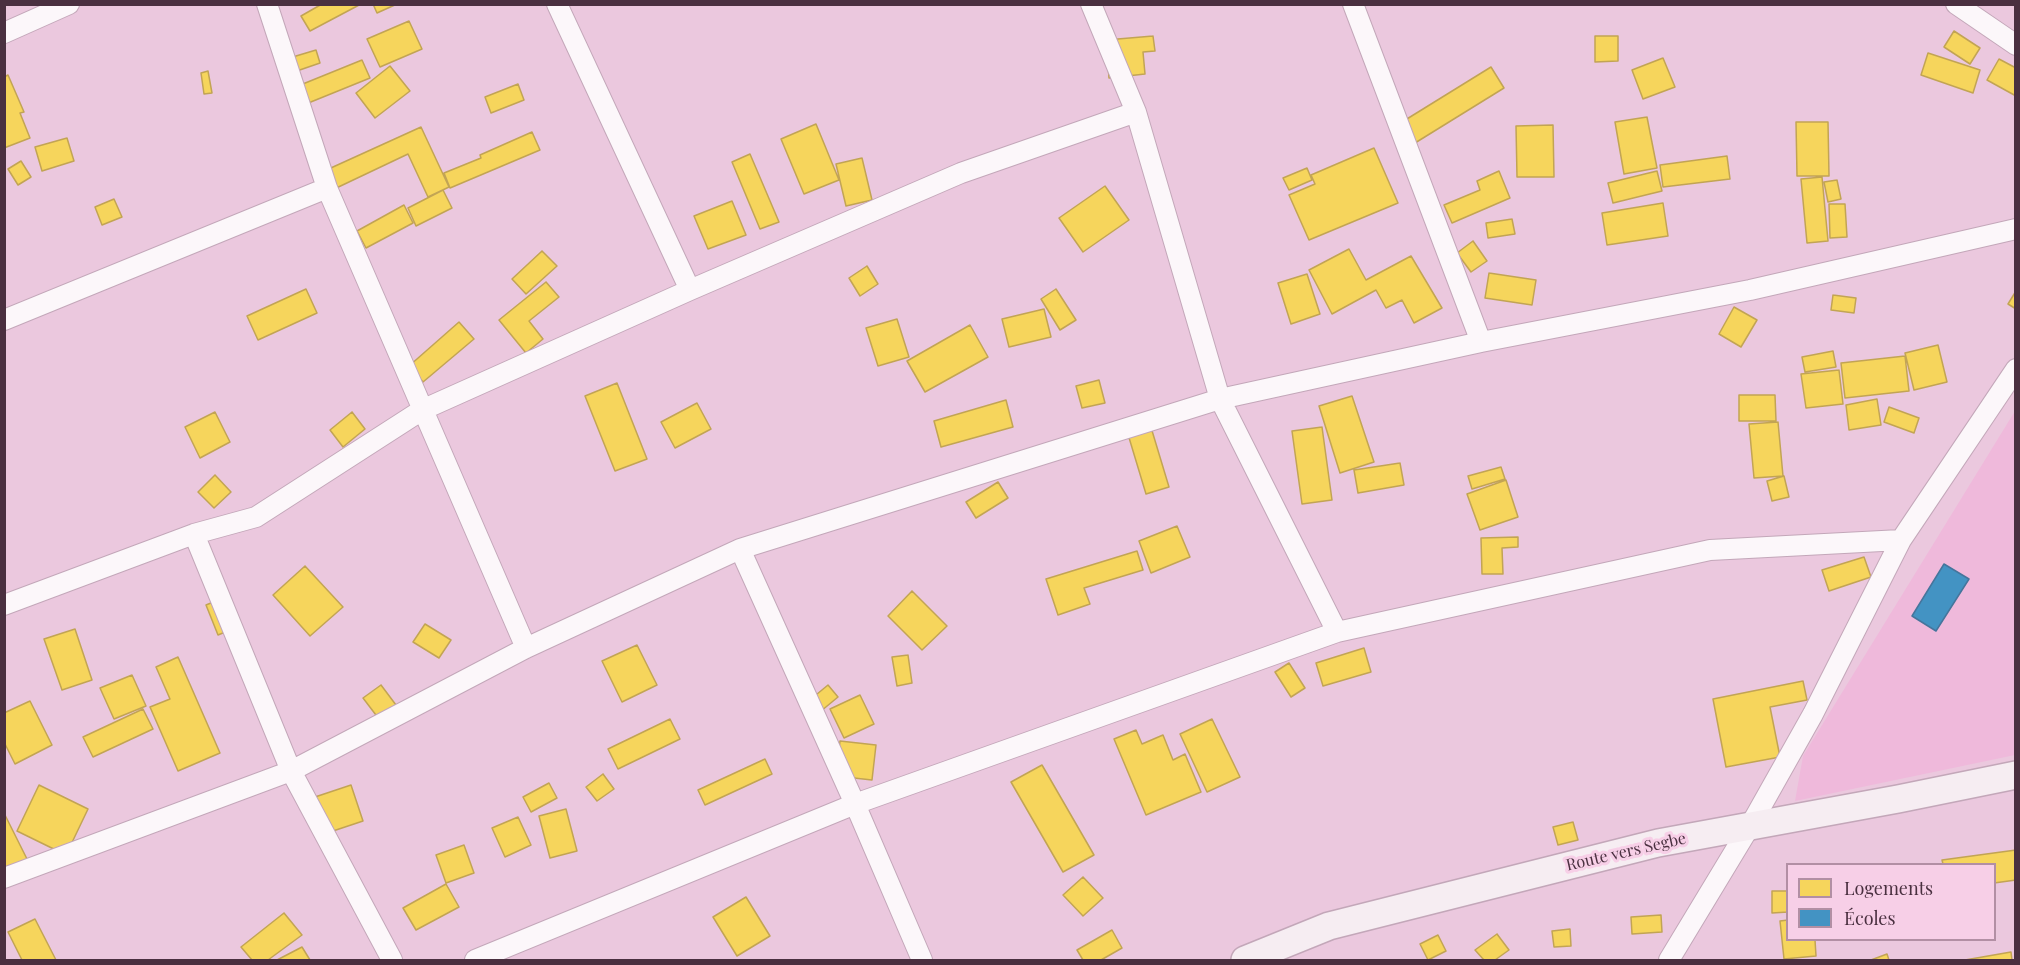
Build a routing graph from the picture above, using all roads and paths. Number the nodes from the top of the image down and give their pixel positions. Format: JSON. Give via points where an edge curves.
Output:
{"nodes":[{"id":1,"x":69,"y":4,"type":"edge"},
{"id":2,"x":267,"y":4,"type":"edge"},
{"id":3,"x":557,"y":4,"type":"edge"},
{"id":4,"x":1090,"y":4,"type":"edge"},
{"id":5,"x":1353,"y":4,"type":"edge"},
{"id":6,"x":1956,"y":4,"type":"edge"},
{"id":7,"x":4,"y":33,"type":"edge"},
{"id":8,"x":2016,"y":45,"type":"edge"},
{"id":9,"x":1136,"y":112,"type":"junction"},
{"id":10,"x":327,"y":188,"type":"junction"},
{"id":11,"x":2016,"y":229,"type":"edge"},
{"id":12,"x":690,"y":291,"type":"junction"},
{"id":13,"x":4,"y":320,"type":"edge"},
{"id":14,"x":1481,"y":342,"type":"junction"},
{"id":15,"x":2016,"y":369,"type":"edge"},
{"id":16,"x":1220,"y":399,"type":"junction"},
{"id":17,"x":422,"y":410,"type":"junction"},
{"id":18,"x":194,"y":534,"type":"junction"},
{"id":19,"x":1901,"y":540,"type":"junction"},
{"id":20,"x":740,"y":549,"type":"junction"},
{"id":21,"x":4,"y":605,"type":"edge"},
{"id":22,"x":1337,"y":632,"type":"junction"},
{"id":23,"x":526,"y":648,"type":"junction"},
{"id":24,"x":291,"y":771,"type":"junction"},
{"id":25,"x":2016,"y":775,"type":"edge"},
{"id":26,"x":855,"y":804,"type":"junction"},
{"id":27,"x":1750,"y":825,"type":"junction"},
{"id":28,"x":4,"y":878,"type":"edge"},
{"id":29,"x":392,"y":960,"type":"edge"},
{"id":30,"x":475,"y":960,"type":"edge"},
{"id":31,"x":922,"y":960,"type":"edge"},
{"id":32,"x":1245,"y":960,"type":"edge"},
{"id":33,"x":1669,"y":960,"type":"edge"}],
"edges":[{"from":1,"to":7,"type":"street"},
{"from":2,"to":10,"type":"street"},
{"from":3,"to":12,"type":"street"},
{"from":4,"to":9,"type":"street"},
{"from":5,"to":14,"type":"street"},
{"from":6,"to":8,"type":"street"},
{"from":9,"to":12,"type":"street","via":[[962,173]]},
{"from":9,"to":16,"type":"street"},
{"from":10,"to":13,"type":"street"},
{"from":10,"to":17,"type":"street"},
{"from":11,"to":14,"type":"street","via":[[1750,290]]},
{"from":12,"to":17,"type":"street"},
{"from":14,"to":16,"type":"street"},
{"from":15,"to":19,"type":"street"},
{"from":16,"to":20,"type":"street"},
{"from":16,"to":22,"type":"street"},
{"from":17,"to":18,"type":"street","via":[[256,517]]},
{"from":17,"to":23,"type":"street"},
{"from":18,"to":21,"type":"street"},
{"from":18,"to":24,"type":"street"},
{"from":19,"to":22,"type":"street","via":[[1710,550]]},
{"from":19,"to":27,"type":"street","via":[[1813,714]]},
{"from":20,"to":23,"type":"street"},
{"from":20,"to":26,"type":"street"},
{"from":22,"to":26,"type":"street"},
{"from":23,"to":24,"type":"street"},
{"from":24,"to":28,"type":"street"},
{"from":24,"to":29,"type":"street"},
{"from":25,"to":27,"type":"main road","name":"Route vers Segbe"},
{"from":26,"to":30,"type":"street"},
{"from":26,"to":31,"type":"street"},
{"from":27,"to":32,"type":"main road","name":"Route vers Segbe","via":[[1658,843],[1329,926]]},
{"from":27,"to":33,"type":"street"}]}
